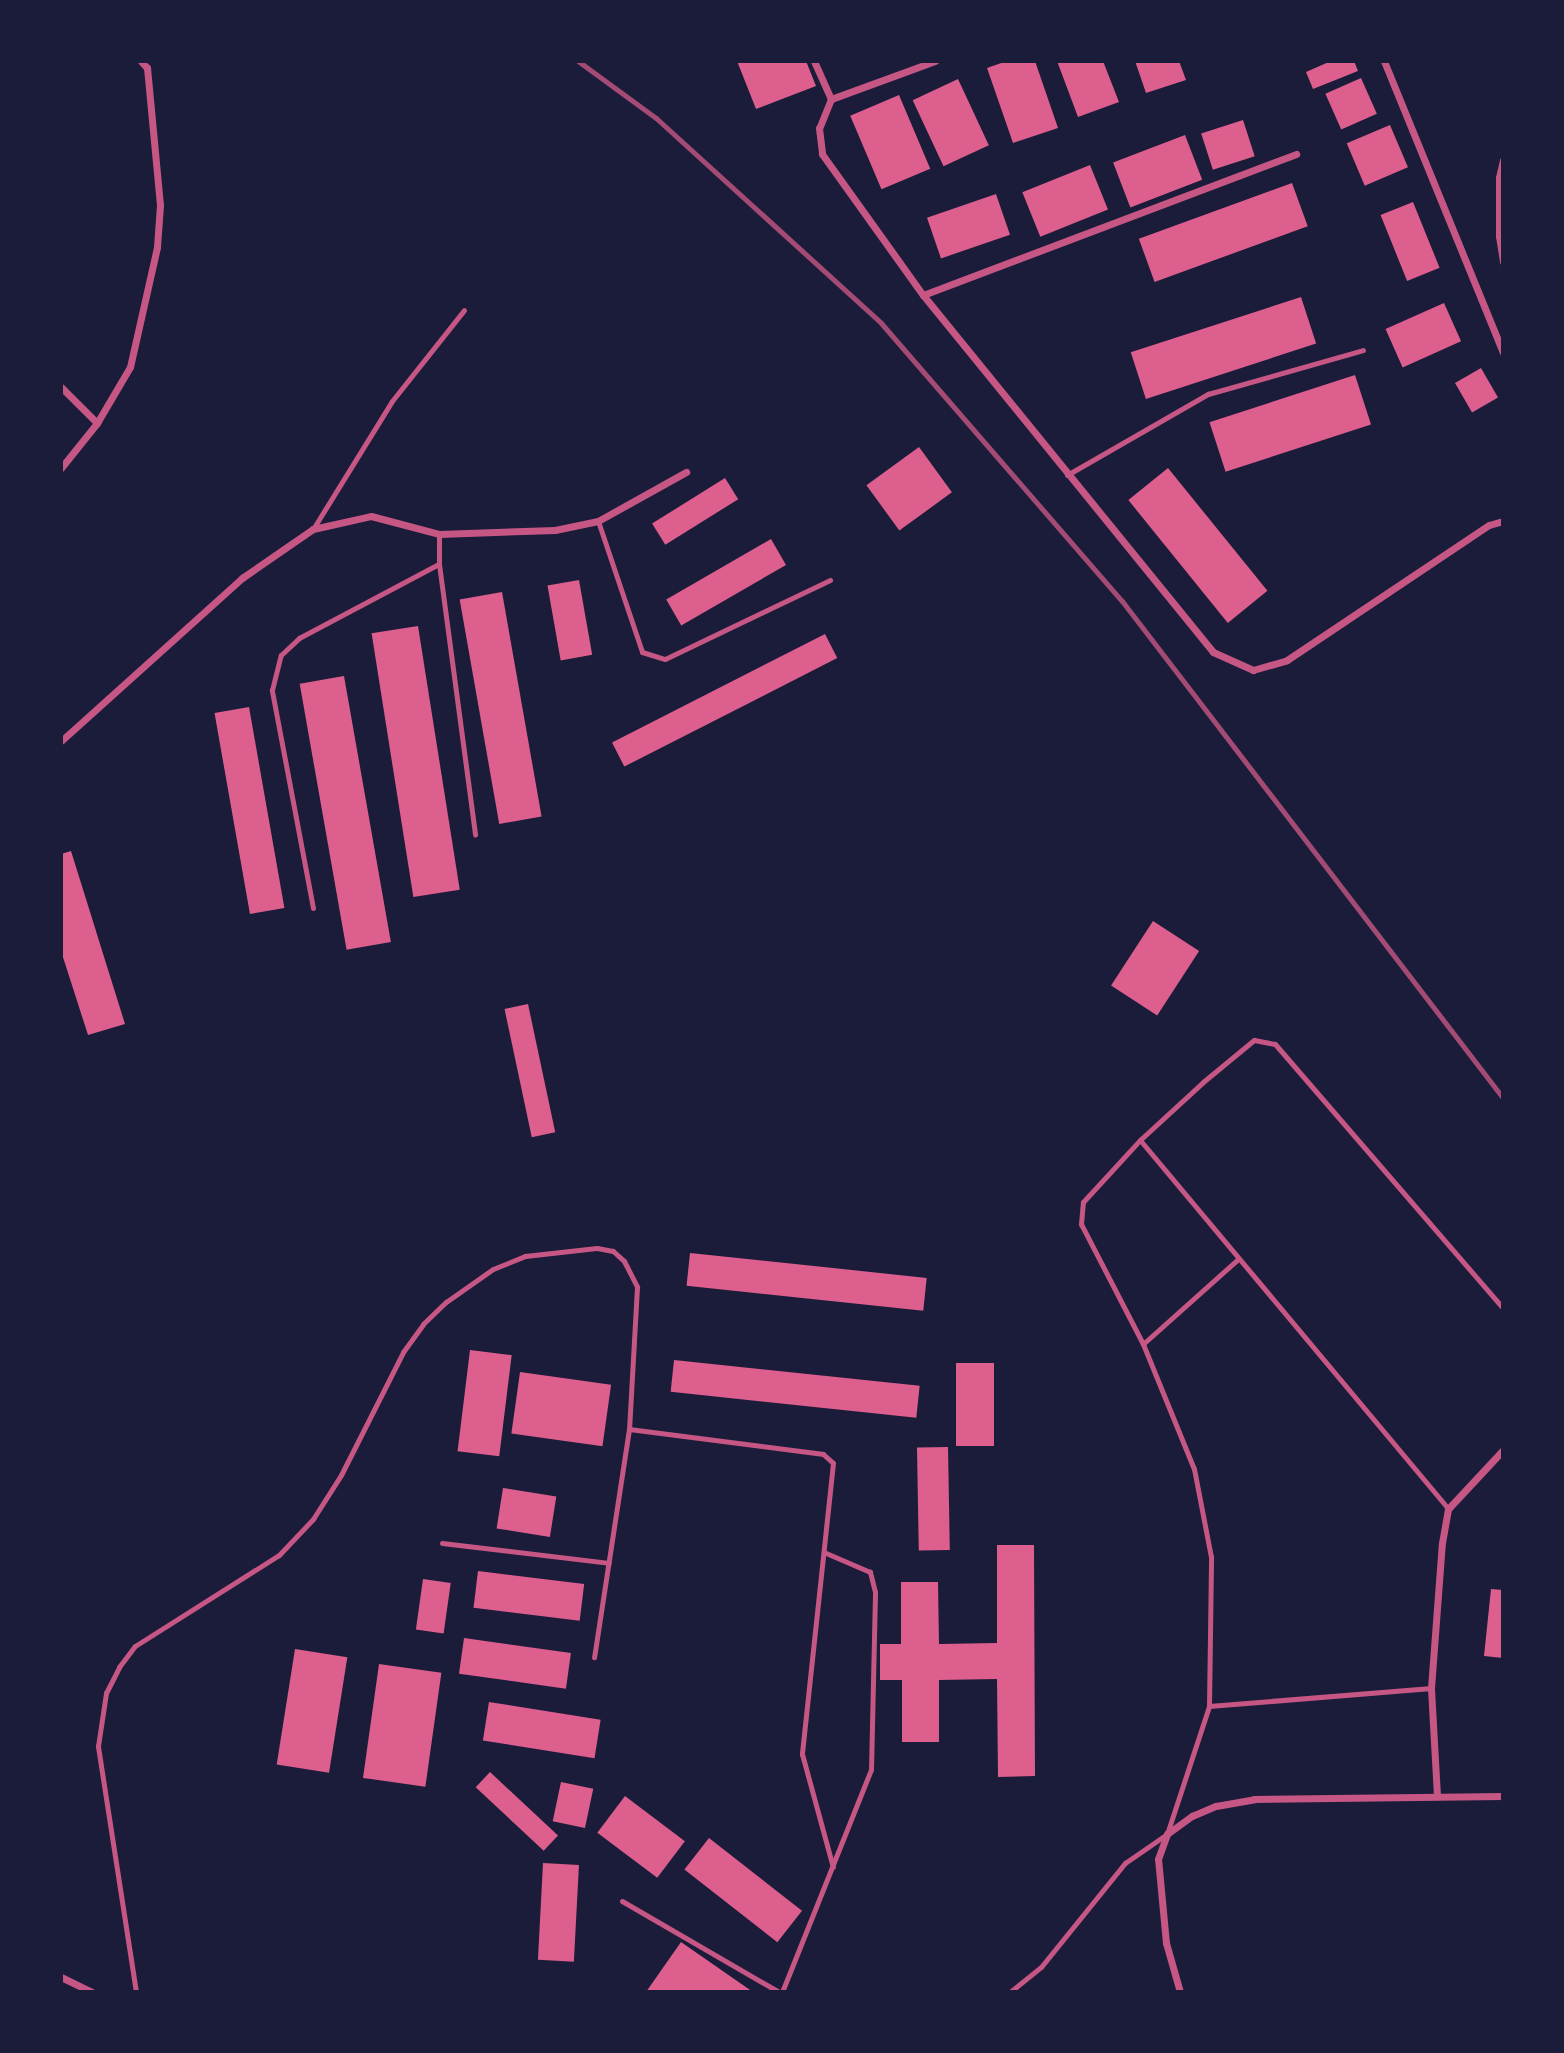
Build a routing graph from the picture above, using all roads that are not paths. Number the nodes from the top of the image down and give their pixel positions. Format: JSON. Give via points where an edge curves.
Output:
{"nodes":[{"id":1,"x":141,"y":61,"type":"edge"},
{"id":2,"x":814,"y":61,"type":"edge"},
{"id":3,"x":935,"y":61,"type":"edge"},
{"id":4,"x":1384,"y":61,"type":"edge"},
{"id":5,"x":831,"y":99,"type":"junction"},
{"id":6,"x":1296,"y":154,"type":"dead end"},
{"id":7,"x":1503,"y":160,"type":"edge"},
{"id":8,"x":1503,"y":262,"type":"edge"},
{"id":9,"x":923,"y":295,"type":"junction"},
{"id":10,"x":464,"y":310,"type":"dead end"},
{"id":11,"x":1363,"y":350,"type":"dead end"},
{"id":12,"x":1503,"y":353,"type":"edge"},
{"id":13,"x":61,"y":387,"type":"edge"},
{"id":14,"x":97,"y":423,"type":"junction"},
{"id":15,"x":61,"y":468,"type":"edge"},
{"id":16,"x":686,"y":472,"type":"dead end"},
{"id":17,"x":1067,"y":475,"type":"junction"},
{"id":18,"x":598,"y":521,"type":"junction"},
{"id":19,"x":1503,"y":521,"type":"edge"},
{"id":20,"x":313,"y":529,"type":"junction"},
{"id":21,"x":439,"y":534,"type":"junction"},
{"id":22,"x":439,"y":564,"type":"junction"},
{"id":23,"x":831,"y":580,"type":"dead end"},
{"id":24,"x":61,"y":741,"type":"edge"},
{"id":25,"x":475,"y":835,"type":"dead end"},
{"id":26,"x":313,"y":908,"type":"dead end"},
{"id":27,"x":1140,"y":1140,"type":"junction"},
{"id":28,"x":1237,"y":1260,"type":"junction"},
{"id":29,"x":1503,"y":1308,"type":"edge"},
{"id":30,"x":1143,"y":1344,"type":"junction"},
{"id":31,"x":629,"y":1429,"type":"junction"},
{"id":32,"x":1503,"y":1450,"type":"edge"},
{"id":33,"x":1448,"y":1509,"type":"junction"},
{"id":34,"x":442,"y":1543,"type":"dead end"},
{"id":35,"x":826,"y":1553,"type":"junction"},
{"id":36,"x":609,"y":1563,"type":"junction"},
{"id":37,"x":594,"y":1657,"type":"dead end"},
{"id":38,"x":1431,"y":1688,"type":"junction"},
{"id":39,"x":1209,"y":1706,"type":"junction"},
{"id":40,"x":1437,"y":1796,"type":"junction"},
{"id":41,"x":1503,"y":1796,"type":"edge"},
{"id":42,"x":1167,"y":1834,"type":"junction"},
{"id":43,"x":833,"y":1867,"type":"junction"},
{"id":44,"x":622,"y":1901,"type":"dead end"},
{"id":45,"x":61,"y":1977,"type":"edge"},
{"id":46,"x":92,"y":1992,"type":"edge"},
{"id":47,"x":136,"y":1992,"type":"edge"},
{"id":48,"x":780,"y":1992,"type":"edge"},
{"id":49,"x":1010,"y":1992,"type":"edge"},
{"id":50,"x":1180,"y":1992,"type":"edge"}],
"edges":[{"from":1,"to":14,"type":"street","via":[[147,68],[160,205],[157,247],[130,367]]},
{"from":2,"to":5,"type":"street"},
{"from":3,"to":5,"type":"street"},
{"from":4,"to":12,"type":"street"},
{"from":5,"to":9,"type":"street","via":[[819,128],[822,153]]},
{"from":6,"to":9,"type":"street"},
{"from":7,"to":8,"type":"street","via":[[1499,236]]},
{"from":9,"to":17,"type":"street"},
{"from":10,"to":20,"type":"lane","via":[[407,380]]},
{"from":11,"to":17,"type":"lane","via":[[1208,394]]},
{"from":13,"to":14,"type":"street"},
{"from":14,"to":15,"type":"street"},
{"from":16,"to":18,"type":"street"},
{"from":17,"to":19,"type":"street","via":[[1213,652],[1253,670],[1287,660],[1489,525]]},
{"from":18,"to":21,"type":"street","via":[[555,530]]},
{"from":18,"to":23,"type":"lane","via":[[642,652],[665,659]]},
{"from":20,"to":21,"type":"street","via":[[371,516]]},
{"from":20,"to":24,"type":"street","via":[[242,578]]},
{"from":21,"to":22,"type":"lane"},
{"from":22,"to":25,"type":"lane"},
{"from":22,"to":26,"type":"lane","via":[[299,638],[281,655],[272,690]]},
{"from":27,"to":28,"type":"lane"},
{"from":27,"to":29,"type":"lane","via":[[1254,1040],[1275,1044]]},
{"from":27,"to":30,"type":"lane","via":[[1083,1202],[1081,1224]]},
{"from":28,"to":30,"type":"lane"},
{"from":28,"to":33,"type":"lane"},
{"from":30,"to":39,"type":"lane","via":[[1194,1469],[1211,1558]]},
{"from":31,"to":35,"type":"lane","via":[[823,1454],[833,1463]]},
{"from":31,"to":36,"type":"lane"},
{"from":31,"to":47,"type":"lane","via":[[637,1287],[624,1261],[612,1251],[597,1248],[525,1256],[493,1269],[423,1324],[403,1352],[341,1475],[313,1519],[279,1555],[135,1646],[106,1693],[98,1746]]},
{"from":32,"to":33,"type":"street"},
{"from":33,"to":38,"type":"street","via":[[1436,1594]]},
{"from":34,"to":36,"type":"lane"},
{"from":35,"to":43,"type":"lane","via":[[802,1754]]},
{"from":35,"to":43,"type":"lane","via":[[870,1572],[876,1592],[871,1770]]},
{"from":36,"to":37,"type":"lane"},
{"from":38,"to":39,"type":"lane"},
{"from":38,"to":40,"type":"street"},
{"from":39,"to":42,"type":"lane"},
{"from":40,"to":41,"type":"street"},
{"from":40,"to":42,"type":"street","via":[[1254,1799],[1216,1806]]},
{"from":42,"to":49,"type":"lane","via":[[1125,1863],[1041,1967]]},
{"from":42,"to":50,"type":"street","via":[[1158,1859],[1160,1896],[1166,1943]]},
{"from":43,"to":48,"type":"lane"},
{"from":44,"to":48,"type":"lane"},
{"from":45,"to":46,"type":"street"}]}
